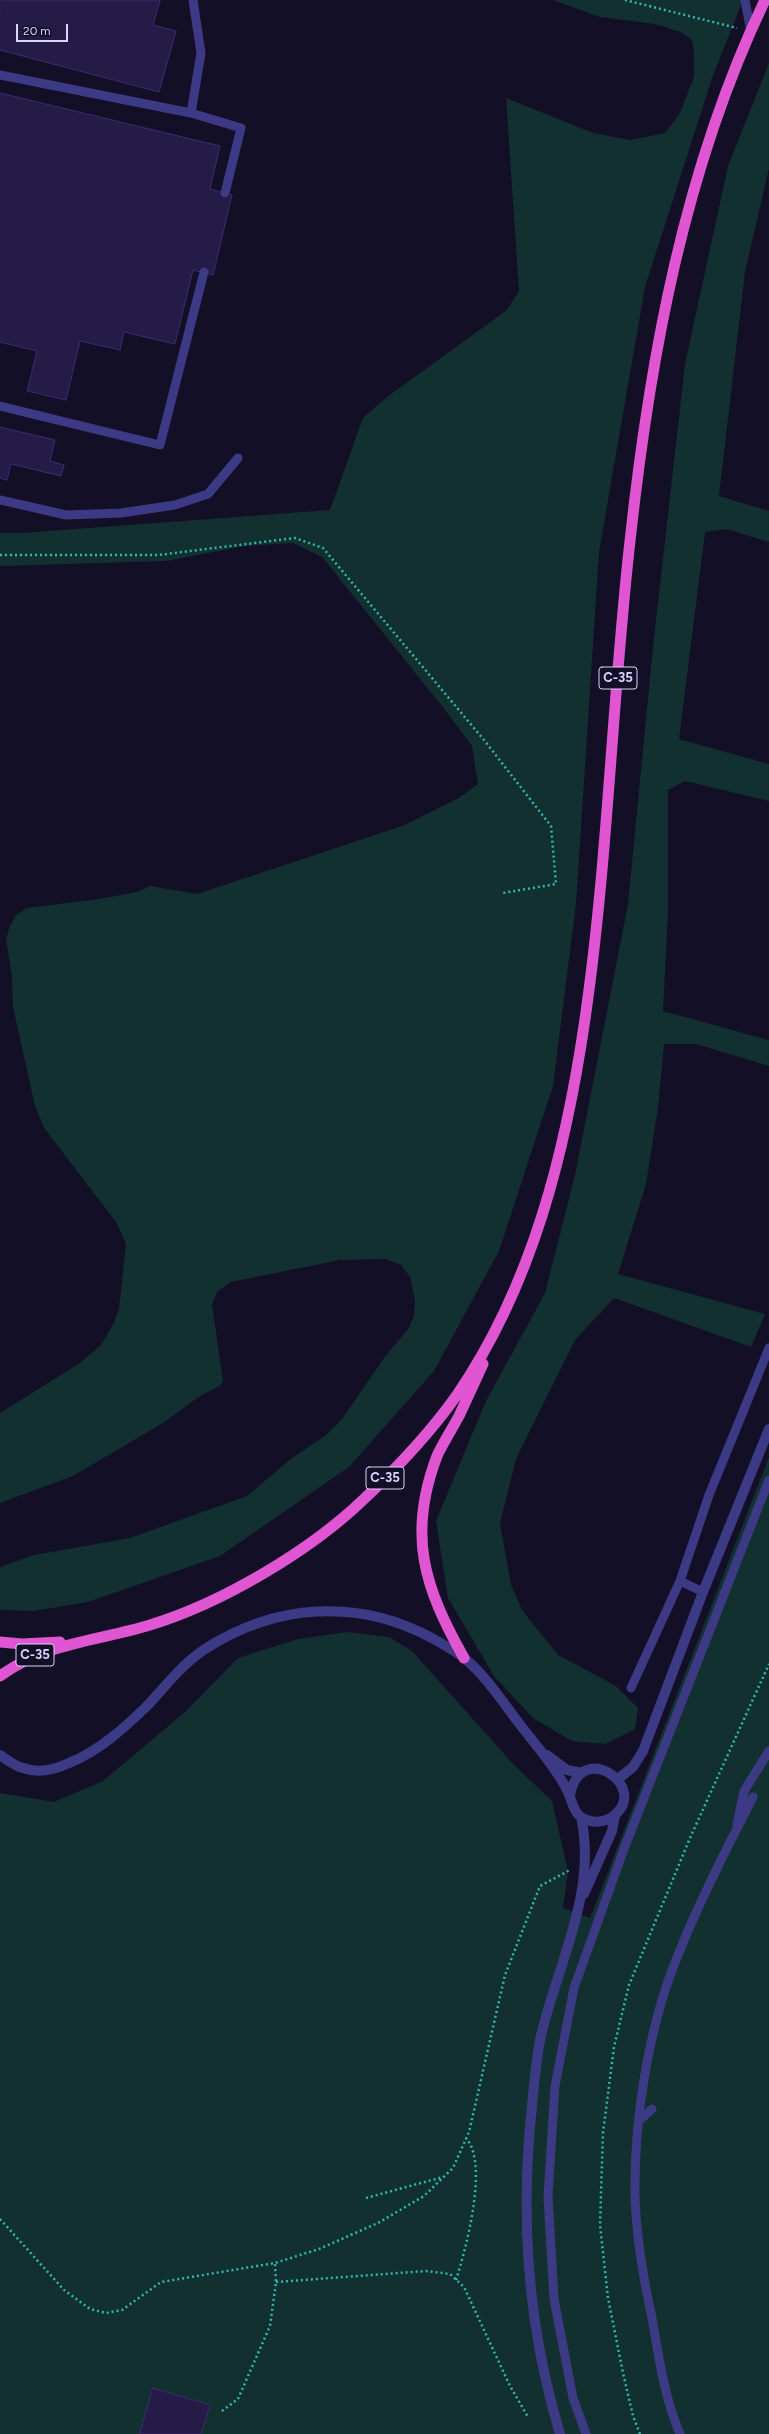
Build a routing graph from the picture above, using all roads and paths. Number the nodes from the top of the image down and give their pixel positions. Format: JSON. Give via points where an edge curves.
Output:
{"nodes":[{"id":1,"x":193,"y":0,"type":"edge"},
{"id":2,"x":625,"y":0,"type":"edge"},
{"id":3,"x":745,"y":0,"type":"edge"},
{"id":4,"x":766,"y":0,"type":"edge"},
{"id":5,"x":751,"y":32,"type":"junction"},
{"id":6,"x":0,"y":75,"type":"edge"},
{"id":7,"x":191,"y":113,"type":"junction"},
{"id":8,"x":225,"y":193,"type":"dead end"},
{"id":9,"x":204,"y":272,"type":"dead end"},
{"id":10,"x":0,"y":406,"type":"edge"},
{"id":11,"x":238,"y":458,"type":"dead end"},
{"id":12,"x":0,"y":500,"type":"edge"},
{"id":13,"x":0,"y":555,"type":"edge"},
{"id":14,"x":503,"y":893,"type":"dead end"},
{"id":15,"x":497,"y":1326,"type":"junction"},
{"id":16,"x":769,"y":1348,"type":"edge"},
{"id":17,"x":769,"y":1429,"type":"edge"},
{"id":18,"x":769,"y":1480,"type":"edge"},
{"id":19,"x":680,"y":1582,"type":"junction"},
{"id":20,"x":703,"y":1592,"type":"junction"},
{"id":21,"x":0,"y":1642,"type":"edge"},
{"id":22,"x":75,"y":1642,"type":"junction"},
{"id":23,"x":464,"y":1658,"type":"junction"},
{"id":24,"x":0,"y":1676,"type":"edge"},
{"id":25,"x":631,"y":1688,"type":"dead end"},
{"id":26,"x":533,"y":1743,"type":"junction"},
{"id":27,"x":769,"y":1751,"type":"edge"},
{"id":28,"x":1,"y":1754,"type":"edge"},
{"id":29,"x":582,"y":1773,"type":"junction"},
{"id":30,"x":618,"y":1779,"type":"junction"},
{"id":31,"x":570,"y":1796,"type":"junction"},
{"id":32,"x":754,"y":1797,"type":"dead end"},
{"id":33,"x":615,"y":1815,"type":"junction"},
{"id":34,"x":581,"y":1816,"type":"junction"},
{"id":35,"x":736,"y":1832,"type":"junction"},
{"id":36,"x":568,"y":1871,"type":"dead end"},
{"id":37,"x":579,"y":1906,"type":"junction"},
{"id":38,"x":652,"y":2109,"type":"dead end"},
{"id":39,"x":640,"y":2120,"type":"junction"},
{"id":40,"x":466,"y":2138,"type":"junction"},
{"id":41,"x":444,"y":2176,"type":"junction"},
{"id":42,"x":366,"y":2198,"type":"dead end"},
{"id":43,"x":0,"y":2219,"type":"edge"},
{"id":44,"x":275,"y":2262,"type":"junction"},
{"id":45,"x":456,"y":2280,"type":"junction"},
{"id":46,"x":276,"y":2282,"type":"junction"},
{"id":47,"x":222,"y":2411,"type":"dead end"},
{"id":48,"x":528,"y":2417,"type":"dead end"},
{"id":49,"x":560,"y":2434,"type":"edge"},
{"id":50,"x":586,"y":2434,"type":"edge"},
{"id":51,"x":680,"y":2434,"type":"edge"}],
"edges":[{"from":1,"to":7,"type":"lane","via":[[201,53]]},
{"from":2,"to":5,"type":"path"},
{"from":3,"to":5,"type":"lane"},
{"from":4,"to":5,"type":"highway","number":"C-35"},
{"from":5,"to":15,"type":"highway","number":"C-35","via":[[707,144],[690,203],[662,326],[630,540],[597,931],[578,1072],[560,1156],[535,1236],[522,1273]]},
{"from":6,"to":7,"type":"lane"},
{"from":7,"to":8,"type":"lane","via":[[241,128]]},
{"from":9,"to":10,"type":"lane","via":[[160,445]]},
{"from":11,"to":12,"type":"lane","via":[[208,494],[175,505],[120,513],[66,515]]},
{"from":13,"to":14,"type":"path","via":[[158,555],[295,538],[323,548],[484,740],[551,826],[556,884]]},
{"from":15,"to":22,"type":"highway","number":"C-35","via":[[457,1394],[426,1435],[360,1503],[323,1533],[265,1572],[185,1612],[150,1625]]},
{"from":15,"to":23,"type":"highway","via":[[483,1365],[438,1456],[421,1515],[421,1545],[427,1575],[445,1624]]},
{"from":16,"to":19,"type":"lane","via":[[709,1496]]},
{"from":17,"to":20,"type":"street"},
{"from":18,"to":50,"type":"lane","via":[[625,1846],[574,1988],[555,2086],[548,2197],[554,2299],[573,2398]]},
{"from":19,"to":20,"type":"lane"},
{"from":19,"to":25,"type":"lane"},
{"from":20,"to":30,"type":"street","via":[[643,1751],[633,1767]]},
{"from":21,"to":22,"type":"highway","number":"C-35"},
{"from":22,"to":24,"type":"highway","number":"C-35","via":[[20,1661]]},
{"from":23,"to":26,"type":"street"},
{"from":23,"to":28,"type":"street","via":[[413,1628],[373,1615],[342,1611],[306,1612],[272,1617],[226,1636],[204,1650],[90,1755],[53,1770],[37,1771],[23,1768]]},
{"from":26,"to":29,"type":"street","via":[[567,1770]]},
{"from":26,"to":31,"type":"street","via":[[557,1773]]},
{"from":27,"to":35,"type":"lane","via":[[744,1791]]},
{"from":29,"to":30,"type":"street","via":[[601,1769],[612,1773]]},
{"from":29,"to":31,"type":"street","via":[[575,1779]]},
{"from":30,"to":33,"type":"street","via":[[624,1793],[623,1801]]},
{"from":31,"to":34,"type":"street","via":[[575,1811]]},
{"from":32,"to":35,"type":"lane"},
{"from":33,"to":34,"type":"street","via":[[602,1821],[587,1820]]},
{"from":33,"to":37,"type":"street","via":[[612,1831]]},
{"from":34,"to":37,"type":"street","via":[[586,1838],[586,1853]]},
{"from":35,"to":39,"type":"lane","via":[[696,1912],[671,1973],[653,2037]]},
{"from":36,"to":40,"type":"path","via":[[540,1886],[505,1975]]},
{"from":37,"to":49,"type":"street","via":[[540,2042],[529,2132],[526,2194],[531,2291],[552,2406]]},
{"from":38,"to":39,"type":"lane"},
{"from":39,"to":51,"type":"lane","via":[[635,2195],[641,2259],[670,2408]]},
{"from":40,"to":41,"type":"path","via":[[453,2168]]},
{"from":40,"to":45,"type":"path","via":[[473,2145],[476,2190],[466,2252]]},
{"from":41,"to":42,"type":"path"},
{"from":41,"to":44,"type":"path","via":[[424,2196],[378,2223],[318,2249]]},
{"from":43,"to":44,"type":"path","via":[[64,2290],[90,2309],[106,2313],[122,2310],[161,2282]]},
{"from":44,"to":46,"type":"path"},
{"from":45,"to":46,"type":"path","via":[[450,2274],[426,2271]]},
{"from":45,"to":48,"type":"path","via":[[464,2287],[510,2386]]},
{"from":46,"to":47,"type":"path","via":[[270,2326],[254,2365],[238,2399]]}]}
